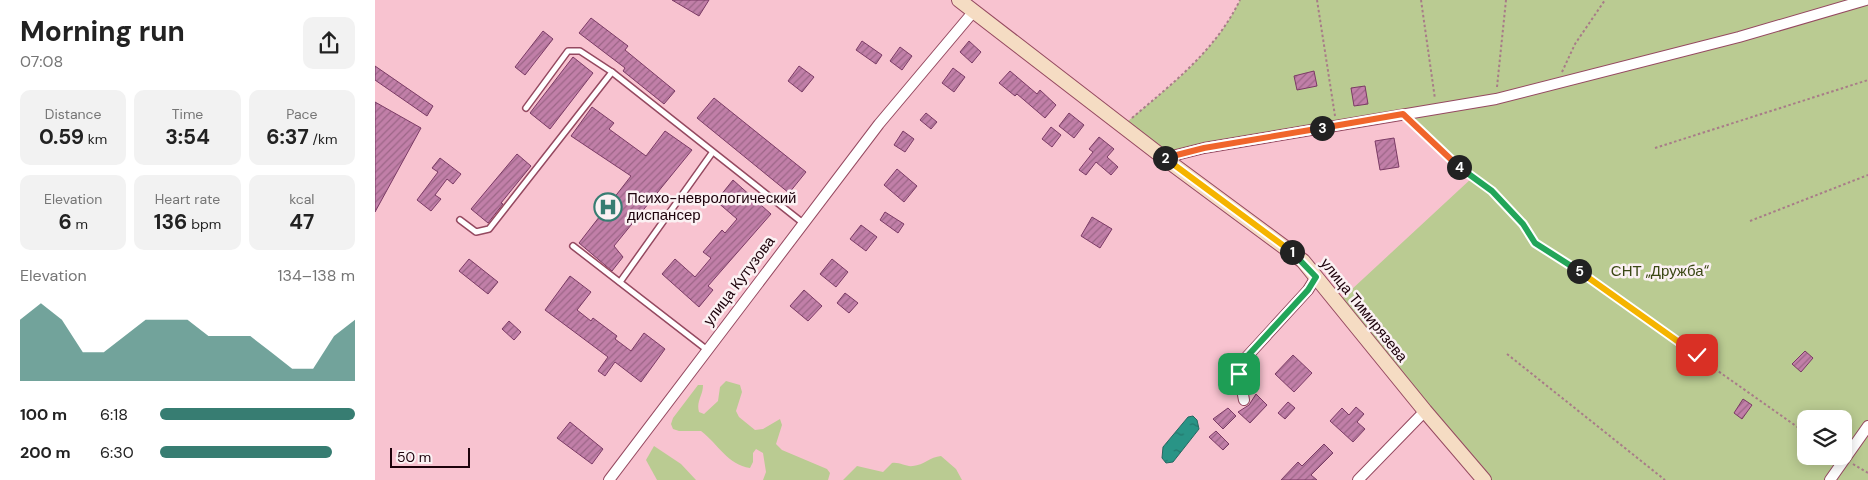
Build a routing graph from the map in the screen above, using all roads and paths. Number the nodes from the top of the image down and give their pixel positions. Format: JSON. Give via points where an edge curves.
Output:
{"nodes":[{"id":1,"x":1239,"y":0,"type":"edge"},
{"id":2,"x":1317,"y":0,"type":"edge"},
{"id":3,"x":1421,"y":0,"type":"edge"},
{"id":4,"x":1506,"y":0,"type":"edge"},
{"id":5,"x":1605,"y":0,"type":"edge"},
{"id":6,"x":1866,"y":0,"type":"edge"},
{"id":7,"x":969,"y":5,"type":"edge"},
{"id":8,"x":612,"y":72,"type":"junction"},
{"id":9,"x":1868,"y":80,"type":"edge"},
{"id":10,"x":1555,"y":86,"type":"junction"},
{"id":11,"x":1496,"y":100,"type":"junction"},
{"id":12,"x":526,"y":108,"type":"dead end"},
{"id":13,"x":1436,"y":108,"type":"junction"},
{"id":14,"x":1403,"y":114,"type":"junction"},
{"id":15,"x":1122,"y":126,"type":"junction"},
{"id":16,"x":1337,"y":126,"type":"junction"},
{"id":17,"x":1655,"y":148,"type":"dead end"},
{"id":18,"x":712,"y":153,"type":"junction"},
{"id":19,"x":1164,"y":158,"type":"junction"},
{"id":20,"x":1868,"y":175,"type":"edge"},
{"id":21,"x":460,"y":220,"type":"dead end"},
{"id":22,"x":1750,"y":221,"type":"dead end"},
{"id":23,"x":803,"y":223,"type":"junction"},
{"id":24,"x":573,"y":246,"type":"dead end"},
{"id":25,"x":1316,"y":277,"type":"junction"},
{"id":26,"x":620,"y":282,"type":"junction"},
{"id":27,"x":706,"y":349,"type":"junction"},
{"id":28,"x":1507,"y":354,"type":"dead end"},
{"id":29,"x":1245,"y":400,"type":"dead end"},
{"id":30,"x":1425,"y":412,"type":"junction"},
{"id":31,"x":1868,"y":426,"type":"edge"},
{"id":32,"x":1797,"y":427,"type":"edge"},
{"id":33,"x":1852,"y":450,"type":"edge"},
{"id":34,"x":1852,"y":464,"type":"edge"},
{"id":35,"x":1841,"y":465,"type":"edge"},
{"id":36,"x":1868,"y":473,"type":"edge"},
{"id":37,"x":609,"y":480,"type":"edge"},
{"id":38,"x":1358,"y":480,"type":"edge"},
{"id":39,"x":1484,"y":480,"type":"edge"},
{"id":40,"x":1665,"y":480,"type":"edge"},
{"id":41,"x":1830,"y":480,"type":"edge"}],
"edges":[{"from":1,"to":15,"type":"path","via":[[1215,42]]},
{"from":2,"to":16,"type":"path"},
{"from":3,"to":13,"type":"path"},
{"from":4,"to":11,"type":"path"},
{"from":5,"to":10,"type":"path","via":[[1575,44]]},
{"from":6,"to":10,"type":"street"},
{"from":7,"to":15,"type":"main road","name":"улица Тимирязева"},
{"from":7,"to":23,"type":"street","name":"улица Кутузова"},
{"from":8,"to":12,"type":"lane","via":[[580,51],[568,51]]},
{"from":8,"to":18,"type":"lane"},
{"from":8,"to":21,"type":"lane","via":[[489,229],[476,232]]},
{"from":9,"to":17,"type":"path"},
{"from":10,"to":11,"type":"street"},
{"from":11,"to":13,"type":"street"},
{"from":13,"to":14,"type":"street"},
{"from":14,"to":16,"type":"street"},
{"from":14,"to":32,"type":"path","via":[[1457,166],[1492,191],[1523,224],[1535,243]]},
{"from":15,"to":19,"type":"main road","name":"улица Тимирязева"},
{"from":16,"to":19,"type":"street","via":[[1204,148]]},
{"from":18,"to":23,"type":"lane"},
{"from":18,"to":26,"type":"lane"},
{"from":19,"to":25,"type":"main road","name":"улица Тимирязева","via":[[1271,235],[1303,261]]},
{"from":20,"to":22,"type":"path"},
{"from":23,"to":27,"type":"street","name":"улица Кутузова"},
{"from":24,"to":26,"type":"lane"},
{"from":25,"to":29,"type":"street","via":[[1308,290],[1242,362],[1239,374]]},
{"from":25,"to":30,"type":"main road","name":"улица Тимирязева"},
{"from":26,"to":27,"type":"lane"},
{"from":27,"to":37,"type":"street","name":"улица Кутузова"},
{"from":28,"to":40,"type":"path"},
{"from":30,"to":38,"type":"street"},
{"from":30,"to":39,"type":"main road","name":"улица Тимирязева"},
{"from":31,"to":33,"type":"street"},
{"from":34,"to":36,"type":"path"},
{"from":35,"to":41,"type":"street"}]}
